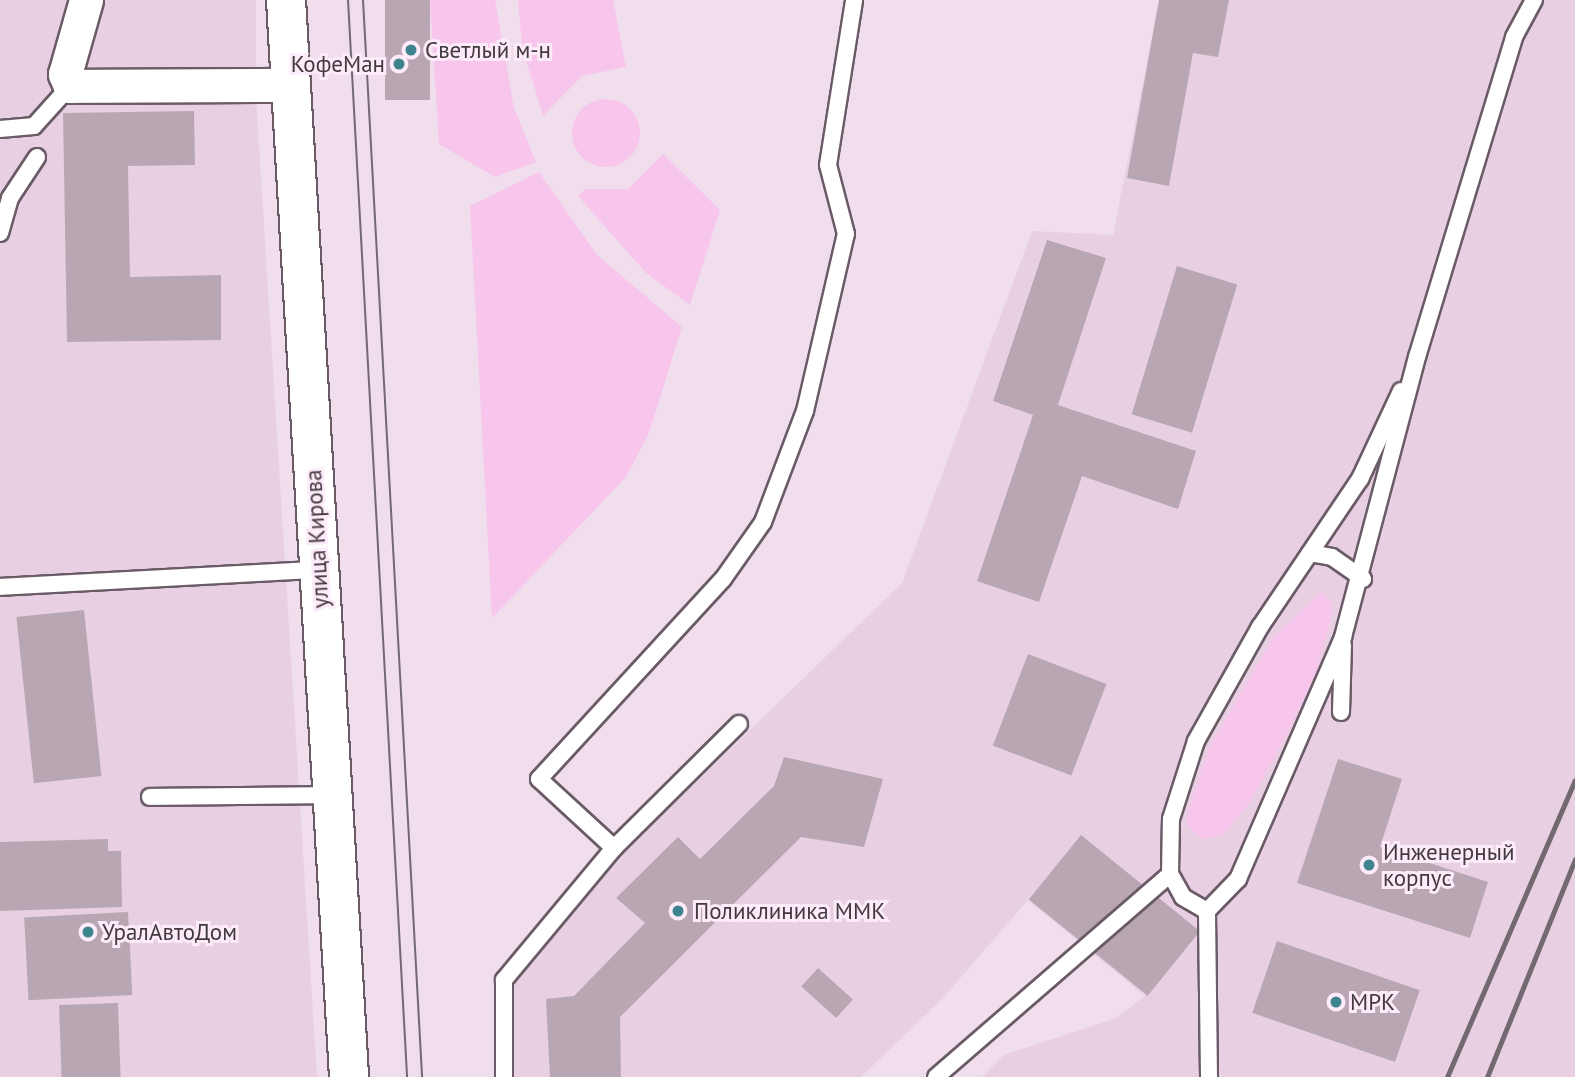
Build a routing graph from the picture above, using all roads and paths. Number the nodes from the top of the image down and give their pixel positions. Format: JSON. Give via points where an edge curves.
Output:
{"nodes":[{"id":1,"x":86,"y":0,"type":"edge"},
{"id":2,"x":286,"y":0,"type":"edge"},
{"id":3,"x":854,"y":0,"type":"edge"},
{"id":4,"x":1534,"y":0,"type":"edge"},
{"id":5,"x":290,"y":85,"type":"junction"},
{"id":6,"x":70,"y":86,"type":"junction"},
{"id":7,"x":0,"y":129,"type":"edge"},
{"id":8,"x":37,"y":157,"type":"dead end"},
{"id":9,"x":0,"y":233,"type":"edge"},
{"id":10,"x":1417,"y":358,"type":"junction"},
{"id":11,"x":1310,"y":553,"type":"junction"},
{"id":12,"x":319,"y":570,"type":"junction"},
{"id":13,"x":1363,"y":579,"type":"junction"},
{"id":14,"x":0,"y":587,"type":"edge"},
{"id":15,"x":1343,"y":637,"type":"junction"},
{"id":16,"x":1340,"y":712,"type":"dead end"},
{"id":17,"x":739,"y":724,"type":"dead end"},
{"id":18,"x":332,"y":795,"type":"junction"},
{"id":19,"x":150,"y":797,"type":"dead end"},
{"id":20,"x":614,"y":848,"type":"junction"},
{"id":21,"x":1170,"y":874,"type":"junction"},
{"id":22,"x":1207,"y":911,"type":"junction"},
{"id":23,"x":349,"y":1077,"type":"edge"},
{"id":24,"x":504,"y":1077,"type":"edge"},
{"id":25,"x":936,"y":1077,"type":"edge"},
{"id":26,"x":1209,"y":1077,"type":"edge"}],
"edges":[{"from":1,"to":6,"type":"street","via":[[65,74]]},
{"from":2,"to":5,"type":"main road","name":"улица Кирова"},
{"from":3,"to":20,"type":"lane","via":[[828,165],[846,233],[805,411],[764,522],[723,579],[539,779]]},
{"from":4,"to":10,"type":"lane","via":[[1514,37]]},
{"from":5,"to":6,"type":"street"},
{"from":5,"to":12,"type":"main road","name":"улица Кирова"},
{"from":6,"to":7,"type":"lane","via":[[34,126]]},
{"from":8,"to":9,"type":"lane","via":[[10,198]]},
{"from":10,"to":11,"type":"lane","via":[[1360,480]]},
{"from":10,"to":13,"type":"lane"},
{"from":11,"to":13,"type":"lane","via":[[1332,556]]},
{"from":11,"to":21,"type":"lane","via":[[1195,741],[1171,819]]},
{"from":12,"to":14,"type":"lane"},
{"from":12,"to":18,"type":"main road","name":"улица Кирова"},
{"from":13,"to":15,"type":"lane"},
{"from":15,"to":16,"type":"lane"},
{"from":15,"to":22,"type":"lane","via":[[1238,879]]},
{"from":17,"to":20,"type":"lane"},
{"from":18,"to":19,"type":"lane"},
{"from":18,"to":23,"type":"main road","name":"улица Кирова"},
{"from":20,"to":24,"type":"lane","via":[[504,980]]},
{"from":21,"to":22,"type":"lane","via":[[1183,897]]},
{"from":21,"to":25,"type":"lane"},
{"from":22,"to":26,"type":"lane"}]}
